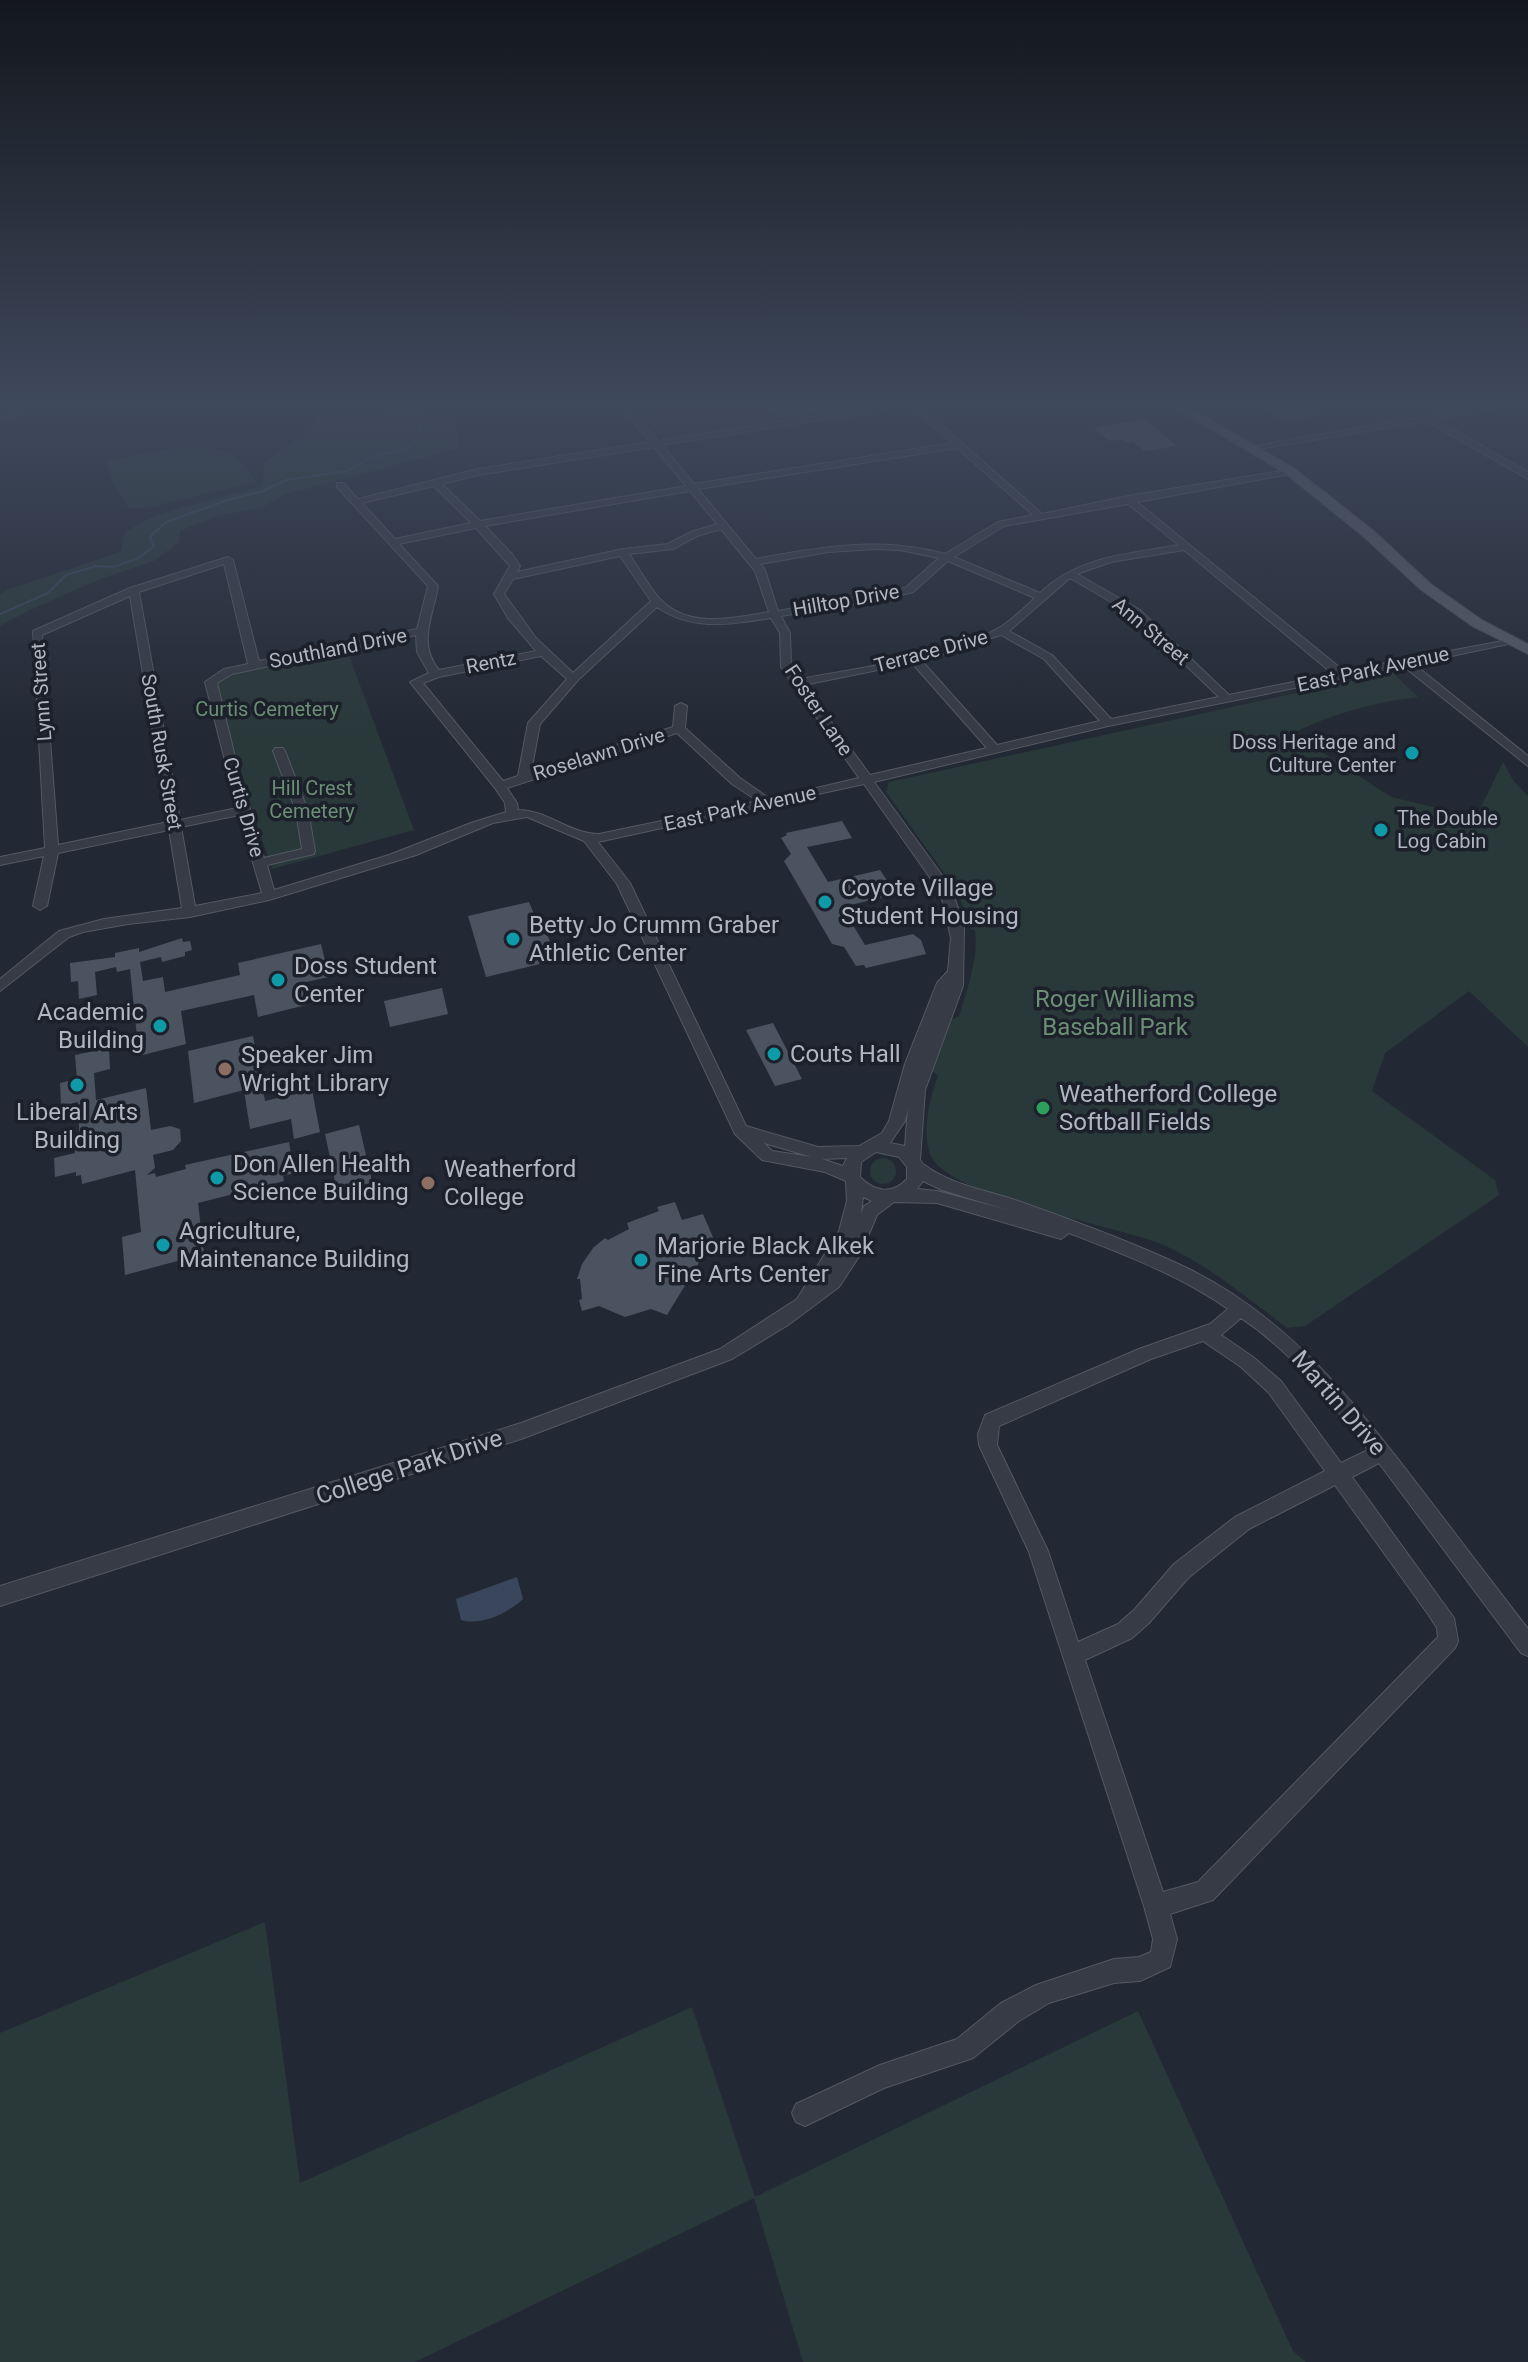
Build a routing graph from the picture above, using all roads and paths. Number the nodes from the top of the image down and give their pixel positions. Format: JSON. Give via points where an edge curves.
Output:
{"nodes":[{"id":1,"x":367,"y":514,"type":"edge"},
{"id":2,"x":466,"y":514,"type":"edge"},
{"id":3,"x":529,"y":514,"type":"edge"},
{"id":4,"x":714,"y":514,"type":"edge"},
{"id":5,"x":1042,"y":514,"type":"edge"},
{"id":6,"x":1147,"y":514,"type":"edge"},
{"id":7,"x":1346,"y":514,"type":"edge"},
{"id":8,"x":1038,"y":515,"type":"joint"},
{"id":9,"x":475,"y":524,"type":"junction"},
{"id":10,"x":723,"y":525,"type":"junction"},
{"id":11,"x":393,"y":542,"type":"junction"},
{"id":12,"x":1187,"y":547,"type":"junction"},
{"id":13,"x":623,"y":552,"type":"junction"},
{"id":14,"x":947,"y":557,"type":"junction"},
{"id":15,"x":754,"y":562,"type":"junction"},
{"id":16,"x":1069,"y":574,"type":"junction"},
{"id":17,"x":511,"y":576,"type":"junction"},
{"id":18,"x":134,"y":590,"type":"junction"},
{"id":19,"x":1040,"y":596,"type":"junction"},
{"id":20,"x":657,"y":602,"type":"junction"},
{"id":21,"x":774,"y":613,"type":"junction"},
{"id":22,"x":421,"y":631,"type":"junction"},
{"id":23,"x":1002,"y":631,"type":"junction"},
{"id":24,"x":1509,"y":641,"type":"junction"},
{"id":25,"x":1528,"y":650,"type":"edge"},
{"id":26,"x":545,"y":652,"type":"junction"},
{"id":27,"x":914,"y":659,"type":"junction"},
{"id":28,"x":1406,"y":663,"type":"junction"},
{"id":29,"x":254,"y":665,"type":"junction"},
{"id":30,"x":436,"y":674,"type":"junction"},
{"id":31,"x":1343,"y":676,"type":"junction"},
{"id":32,"x":574,"y":678,"type":"junction"},
{"id":33,"x":796,"y":683,"type":"junction"},
{"id":34,"x":1226,"y":698,"type":"junction"},
{"id":35,"x":681,"y":706,"type":"dead end"},
{"id":36,"x":1108,"y":723,"type":"junction"},
{"id":37,"x":679,"y":729,"type":"junction"},
{"id":38,"x":995,"y":750,"type":"junction"},
{"id":39,"x":279,"y":751,"type":"dead end"},
{"id":40,"x":1528,"y":762,"type":"edge"},
{"id":41,"x":524,"y":777,"type":"junction"},
{"id":42,"x":866,"y":779,"type":"junction"},
{"id":43,"x":500,"y":786,"type":"junction"},
{"id":44,"x":768,"y":803,"type":"junction"},
{"id":45,"x":246,"y":810,"type":"junction"},
{"id":46,"x":512,"y":815,"type":"junction"},
{"id":47,"x":175,"y":825,"type":"junction"},
{"id":48,"x":589,"y":839,"type":"junction"},
{"id":49,"x":52,"y":850,"type":"junction"},
{"id":50,"x":0,"y":861,"type":"edge"},
{"id":51,"x":260,"y":863,"type":"junction"},
{"id":52,"x":269,"y":896,"type":"junction"},
{"id":53,"x":40,"y":906,"type":"dead end"},
{"id":54,"x":190,"y":913,"type":"junction"},
{"id":55,"x":954,"y":973,"type":"junction"},
{"id":56,"x":0,"y":986,"type":"edge"},
{"id":57,"x":740,"y":1130,"type":"junction"},
{"id":58,"x":864,"y":1150,"type":"junction"},
{"id":59,"x":914,"y":1164,"type":"junction"},
{"id":60,"x":853,"y":1180,"type":"junction"},
{"id":61,"x":894,"y":1195,"type":"junction"},
{"id":62,"x":1087,"y":1234,"type":"junction"},
{"id":63,"x":802,"y":1303,"type":"junction"},
{"id":64,"x":1241,"y":1308,"type":"junction"},
{"id":65,"x":1205,"y":1333,"type":"junction"},
{"id":66,"x":1382,"y":1452,"type":"junction"},
{"id":67,"x":1340,"y":1473,"type":"junction"},
{"id":68,"x":0,"y":1596,"type":"edge"},
{"id":69,"x":1528,"y":1646,"type":"edge"},
{"id":70,"x":1073,"y":1655,"type":"junction"},
{"id":71,"x":1156,"y":1906,"type":"junction"},
{"id":72,"x":805,"y":2113,"type":"dead end"}],
"edges":[{"from":1,"to":11,"type":"street"},
{"from":2,"to":9,"type":"street"},
{"from":3,"to":9,"type":"street"},
{"from":4,"to":10,"type":"street","name":"Foster Lane"},
{"from":5,"to":8,"type":"street","name":"Hilltop Drive"},
{"from":6,"to":12,"type":"street"},
{"from":7,"to":24,"type":"main road","via":[[1426,587]]},
{"from":8,"to":14,"type":"street","name":"Hilltop Drive","via":[[1001,524]]},
{"from":9,"to":11,"type":"street"},
{"from":9,"to":17,"type":"street","via":[[509,556],[515,566]]},
{"from":10,"to":13,"type":"street","via":[[678,545]]},
{"from":10,"to":15,"type":"street","name":"Foster Lane"},
{"from":11,"to":22,"type":"street","via":[[433,586]]},
{"from":12,"to":16,"type":"street","name":"Terrace Drive"},
{"from":12,"to":31,"type":"street"},
{"from":13,"to":17,"type":"street"},
{"from":13,"to":20,"type":"street"},
{"from":14,"to":15,"type":"street","via":[[868,544]]},
{"from":14,"to":19,"type":"street"},
{"from":14,"to":21,"type":"street","name":"Hilltop Drive","via":[[909,590]]},
{"from":15,"to":21,"type":"street","name":"Foster Lane","via":[[765,579]]},
{"from":16,"to":19,"type":"street","name":"Terrace Drive"},
{"from":16,"to":34,"type":"street","name":"Ann Street","via":[[1136,612]]},
{"from":17,"to":26,"type":"street","via":[[499,594]]},
{"from":18,"to":29,"type":"street","name":"Lynn Street","via":[[228,560]]},
{"from":18,"to":47,"type":"street","name":"South Rusk Street"},
{"from":18,"to":49,"type":"street","name":"Lynn Street","via":[[37,633]]},
{"from":19,"to":23,"type":"street","name":"Terrace Drive"},
{"from":20,"to":21,"type":"street","name":"Hilltop Drive","via":[[703,622]]},
{"from":20,"to":32,"type":"street"},
{"from":21,"to":33,"type":"street","name":"Foster Lane","via":[[785,633],[786,667]]},
{"from":22,"to":29,"type":"street","name":"Southland Drive"},
{"from":22,"to":30,"type":"street","via":[[424,662]]},
{"from":23,"to":27,"type":"street","name":"Terrace Drive"},
{"from":23,"to":36,"type":"street","via":[[1048,657]]},
{"from":24,"to":25,"type":"main road"},
{"from":24,"to":28,"type":"street","name":"East Park Avenue"},
{"from":26,"to":30,"type":"street","name":"Rentz"},
{"from":26,"to":32,"type":"street"},
{"from":27,"to":33,"type":"street","name":"Terrace Drive"},
{"from":27,"to":38,"type":"street"},
{"from":28,"to":31,"type":"street","name":"East Park Avenue"},
{"from":28,"to":40,"type":"street"},
{"from":29,"to":45,"type":"street","name":"Curtis Drive","via":[[228,671],[210,687]]},
{"from":30,"to":43,"type":"street","via":[[416,682]]},
{"from":31,"to":34,"type":"street","name":"East Park Avenue"},
{"from":32,"to":41,"type":"street","via":[[534,723]]},
{"from":33,"to":42,"type":"street","name":"Foster Lane"},
{"from":34,"to":36,"type":"street","name":"East Park Avenue"},
{"from":35,"to":37,"type":"street"},
{"from":36,"to":38,"type":"street","name":"East Park Avenue"},
{"from":37,"to":41,"type":"street","name":"Roselawn Drive"},
{"from":37,"to":44,"type":"street","name":"Roselawn Drive"},
{"from":38,"to":42,"type":"street","name":"East Park Avenue"},
{"from":39,"to":51,"type":"street","via":[[302,811],[309,851]]},
{"from":41,"to":43,"type":"street","name":"Roselawn Drive"},
{"from":42,"to":44,"type":"street","name":"East Park Avenue"},
{"from":42,"to":55,"type":"street","via":[[947,895],[958,945]]},
{"from":43,"to":46,"type":"street"},
{"from":44,"to":48,"type":"street","name":"East Park Avenue"},
{"from":45,"to":47,"type":"street"},
{"from":45,"to":51,"type":"street","name":"Curtis Drive"},
{"from":46,"to":48,"type":"street","via":[[544,816]]},
{"from":46,"to":52,"type":"street"},
{"from":47,"to":49,"type":"street"},
{"from":47,"to":54,"type":"street","name":"South Rusk Street"},
{"from":48,"to":57,"type":"street","via":[[623,883]]},
{"from":49,"to":50,"type":"street"},
{"from":49,"to":53,"type":"street","name":"Lynn Street"},
{"from":51,"to":52,"type":"street","name":"Curtis Drive"},
{"from":52,"to":54,"type":"street"},
{"from":54,"to":56,"type":"street","via":[[103,923],[64,934]]},
{"from":55,"to":58,"type":"street","via":[[944,983],[912,1064],[897,1121],[888,1137]]},
{"from":55,"to":59,"type":"street","via":[[956,986],[917,1090]]},
{"from":57,"to":58,"type":"street","via":[[818,1153]]},
{"from":57,"to":60,"type":"street","via":[[768,1156],[828,1166]]},
{"from":58,"to":59,"type":"street","via":[[895,1148]]},
{"from":58,"to":60,"type":"street","via":[[850,1167]]},
{"from":59,"to":61,"type":"street","via":[[915,1181]]},
{"from":59,"to":62,"type":"street","name":"Martin Drive","via":[[939,1184]]},
{"from":60,"to":61,"type":"street","via":[[865,1192]]},
{"from":60,"to":63,"type":"street","name":"College Park Drive","via":[[856,1204],[848,1233]]},
{"from":61,"to":62,"type":"street","name":"Martin Drive","via":[[937,1197],[1055,1232]]},
{"from":61,"to":63,"type":"street","name":"College Park Drive","via":[[870,1211],[833,1282]]},
{"from":62,"to":64,"type":"street","name":"Martin Drive","via":[[1186,1275]]},
{"from":63,"to":68,"type":"street","name":"College Park Drive","via":[[726,1354],[579,1410]]},
{"from":64,"to":65,"type":"street"},
{"from":64,"to":66,"type":"street","name":"Martin Drive","via":[[1310,1364]]},
{"from":65,"to":67,"type":"street","via":[[1275,1387]]},
{"from":65,"to":70,"type":"street","via":[[991,1421],[988,1445],[1038,1551]]},
{"from":66,"to":67,"type":"street"},
{"from":66,"to":69,"type":"street","name":"Martin Drive"},
{"from":67,"to":70,"type":"street","via":[[1242,1523],[1181,1571],[1125,1631]]},
{"from":67,"to":71,"type":"street","via":[[1447,1625],[1448,1641],[1205,1892]]},
{"from":70,"to":71,"type":"street"},
{"from":71,"to":72,"type":"street","via":[[1165,1939],[1162,1959],[1044,1993],[964,2049],[880,2077]]}]}
